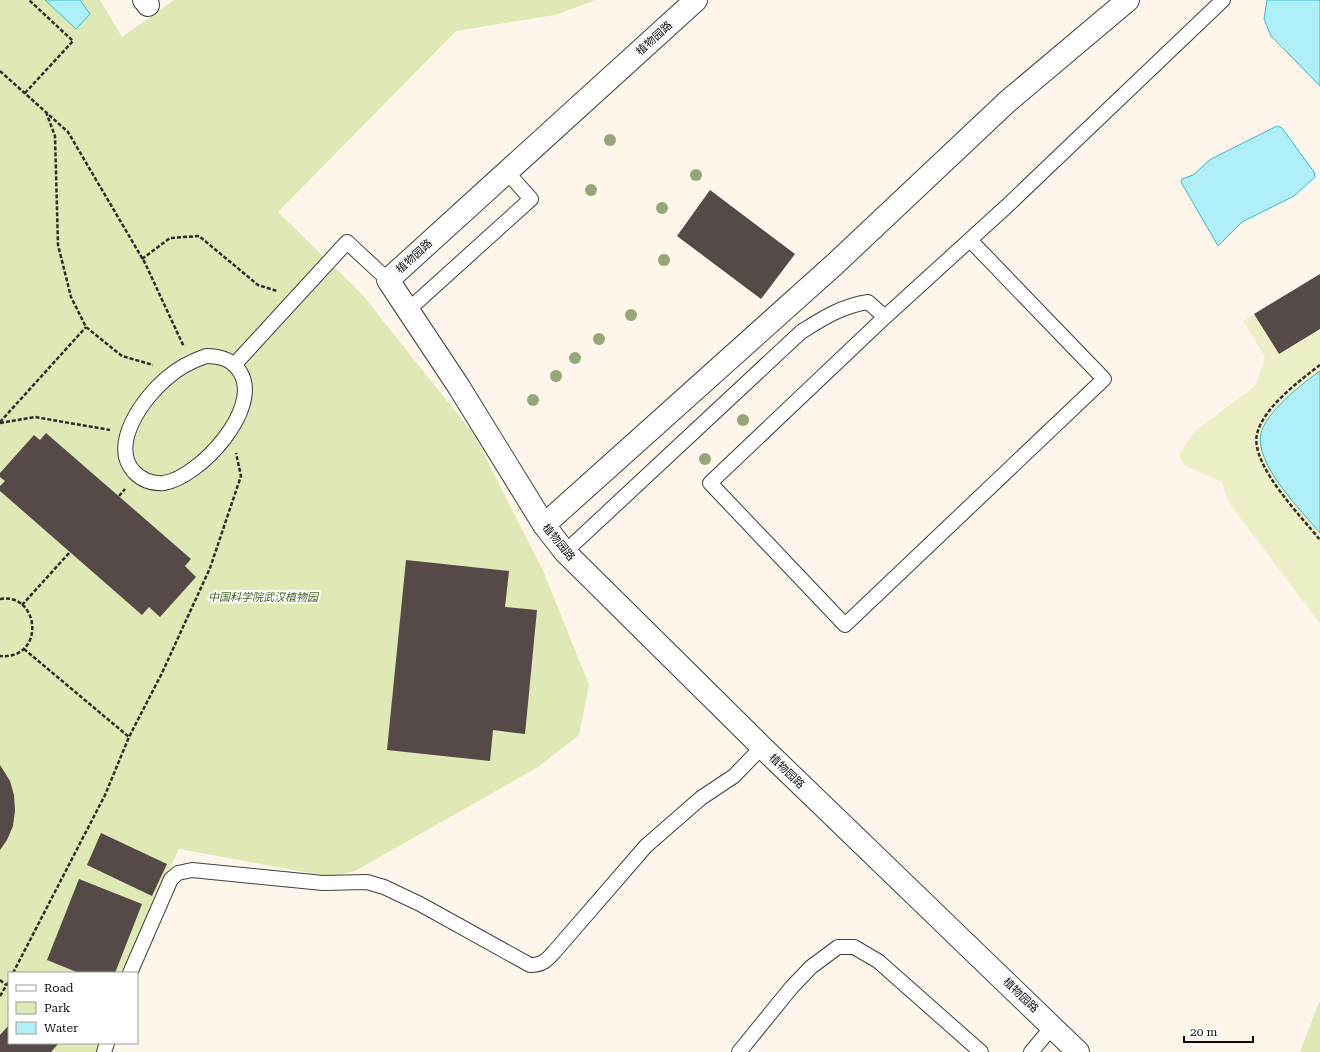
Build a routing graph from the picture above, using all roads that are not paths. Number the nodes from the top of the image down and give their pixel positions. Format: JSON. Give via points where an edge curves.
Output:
{"nodes":[{"id":1,"x":696,"y":0,"type":"edge"},
{"id":2,"x":1128,"y":0,"type":"edge"},
{"id":3,"x":1223,"y":0,"type":"edge"},
{"id":4,"x":507,"y":172,"type":"junction"},
{"id":5,"x":970,"y":240,"type":"junction"},
{"id":6,"x":388,"y":280,"type":"junction"},
{"id":7,"x":407,"y":311,"type":"junction"},
{"id":8,"x":885,"y":317,"type":"junction"},
{"id":9,"x":234,"y":365,"type":"junction"},
{"id":10,"x":544,"y":525,"type":"junction"},
{"id":11,"x":566,"y":552,"type":"junction"},
{"id":12,"x":762,"y":747,"type":"junction"},
{"id":13,"x":130,"y":972,"type":"edge"},
{"id":14,"x":1053,"y":1026,"type":"junction"},
{"id":15,"x":739,"y":1052,"type":"edge"},
{"id":16,"x":981,"y":1052,"type":"edge"},
{"id":17,"x":1031,"y":1052,"type":"edge"},
{"id":18,"x":1078,"y":1052,"type":"edge"}],
"edges":[{"from":1,"to":4,"type":"street","name":"植物园路"},
{"from":2,"to":10,"type":"street","via":[[1008,101],[835,264]]},
{"from":3,"to":5,"type":"lane"},
{"from":4,"to":6,"type":"street","name":"植物园路"},
{"from":4,"to":7,"type":"lane","via":[[531,199]]},
{"from":5,"to":8,"type":"lane"},
{"from":5,"to":8,"type":"lane","via":[[1104,379],[845,625],[710,483]]},
{"from":6,"to":7,"type":"street","name":"植物园路"},
{"from":6,"to":9,"type":"lane","via":[[347,242]]},
{"from":7,"to":10,"type":"street","name":"植物园路"},
{"from":8,"to":11,"type":"lane","via":[[868,302],[834,311],[801,332]]},
{"from":9,"to":9,"type":"lane","via":[[244,378],[245,400],[226,436],[206,459],[170,482],[148,481],[137,475],[127,460],[125,442],[135,418],[154,390],[180,368],[206,356],[218,356]]},
{"from":10,"to":11,"type":"street","name":"植物园路"},
{"from":11,"to":12,"type":"street","name":"植物园路"},
{"from":12,"to":13,"type":"lane","via":[[734,776],[701,798],[646,846],[555,951],[545,962],[538,965],[530,965],[420,904],[367,882],[323,883],[192,870],[178,873],[171,879]]},
{"from":12,"to":14,"type":"street","name":"植物园路"},
{"from":14,"to":17,"type":"lane"},
{"from":14,"to":18,"type":"street","name":"植物园路"},
{"from":15,"to":16,"type":"lane","via":[[811,967],[838,947],[854,947],[878,961]]}]}
